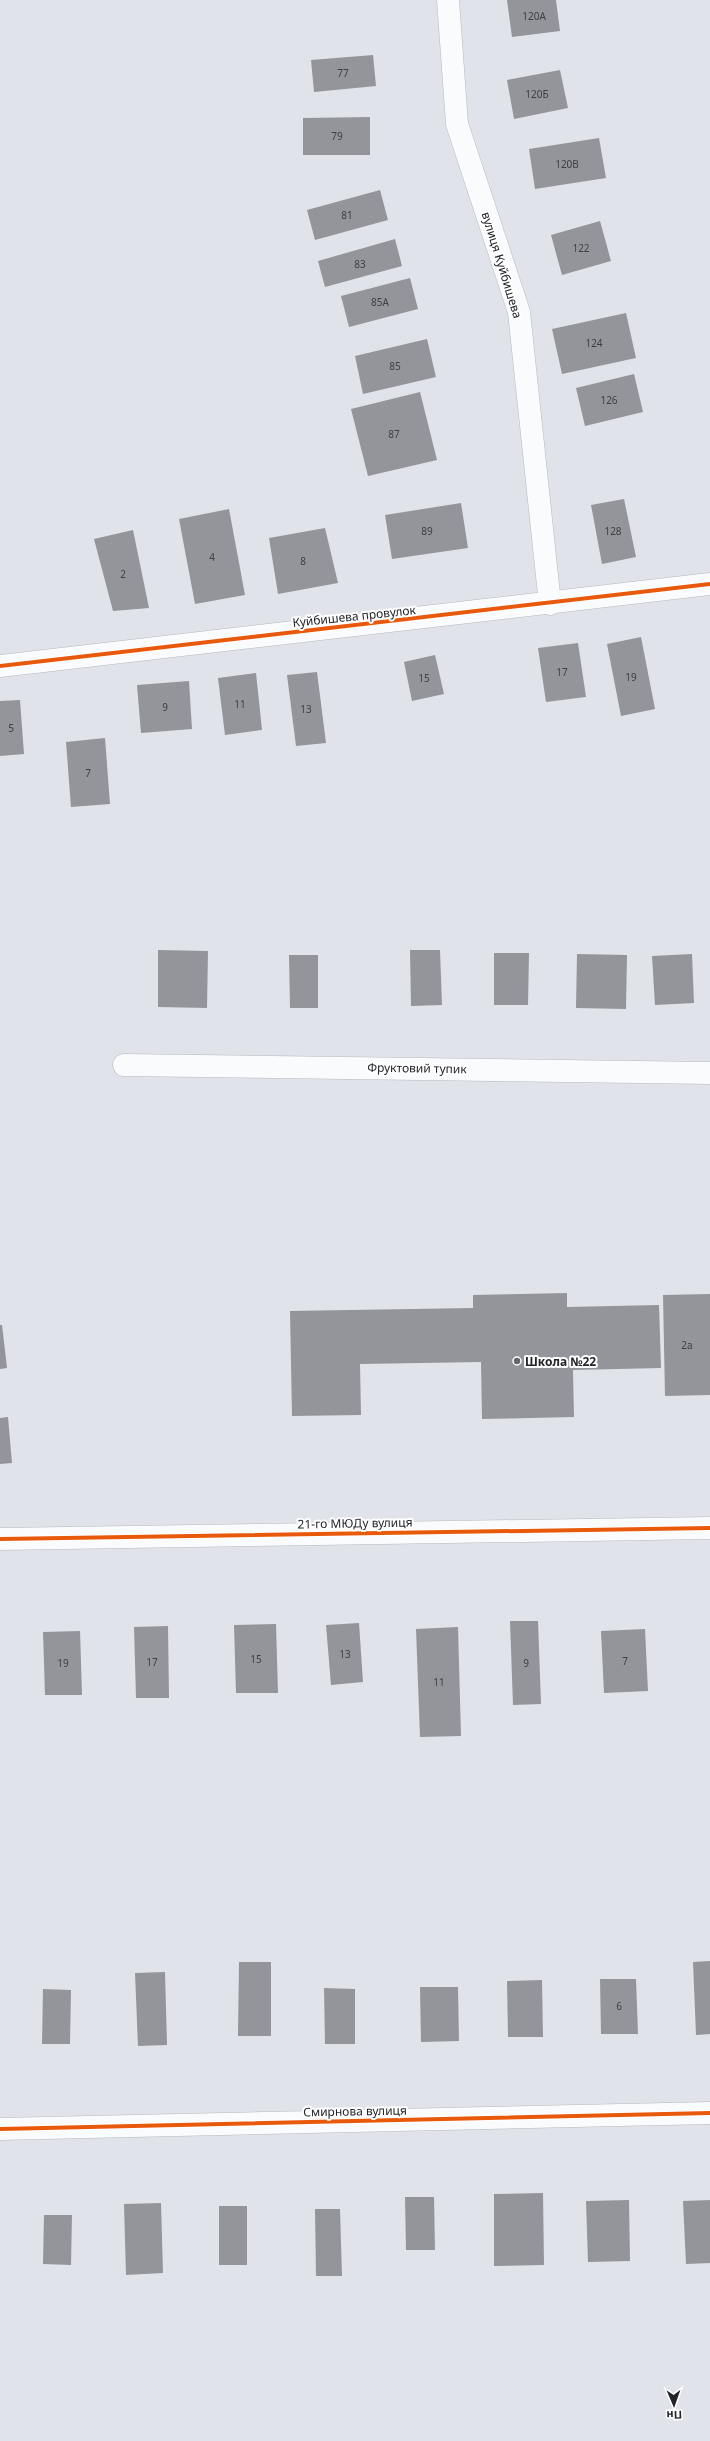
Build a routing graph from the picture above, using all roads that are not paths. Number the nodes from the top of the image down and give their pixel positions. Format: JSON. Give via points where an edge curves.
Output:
{"nodes":[{"id":1,"x":448,"y":0,"type":"edge"},
{"id":2,"x":710,"y":584,"type":"edge"},
{"id":3,"x":550,"y":604,"type":"junction"},
{"id":4,"x":0,"y":666,"type":"edge"},
{"id":5,"x":124,"y":1065,"type":"dead end"},
{"id":6,"x":710,"y":1073,"type":"edge"},
{"id":7,"x":710,"y":1528,"type":"edge"},
{"id":8,"x":0,"y":1539,"type":"edge"},
{"id":9,"x":710,"y":2113,"type":"edge"},
{"id":10,"x":0,"y":2129,"type":"edge"}],
"edges":[{"from":1,"to":3,"type":"street","name":"вулиця Куйбишева","via":[[457,124],[519,312]]},
{"from":2,"to":3,"type":"street","name":"Куйбишева провулок"},
{"from":3,"to":4,"type":"street","name":"Куйбишева провулок"},
{"from":5,"to":6,"type":"street","name":"Фруктовий тупик"},
{"from":7,"to":8,"type":"street","name":"21-го МЮДу вулиця"},
{"from":9,"to":10,"type":"street","name":"Смирнова вулиця"}]}
